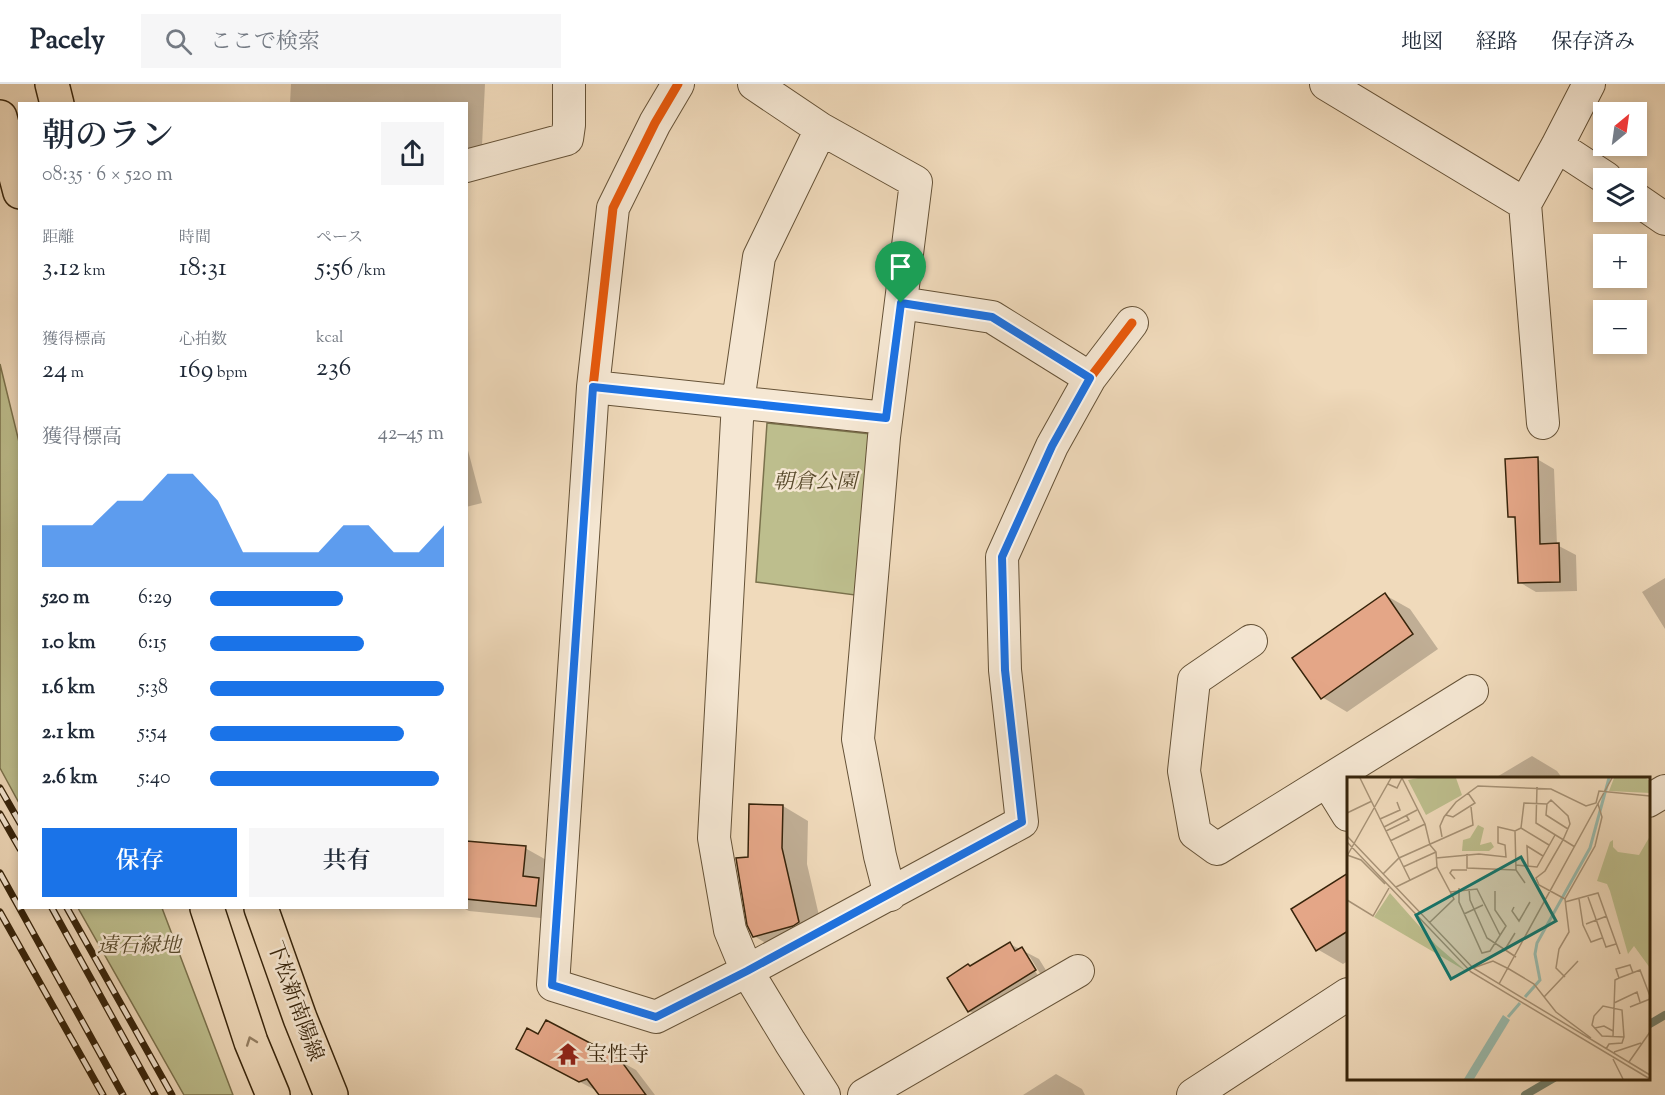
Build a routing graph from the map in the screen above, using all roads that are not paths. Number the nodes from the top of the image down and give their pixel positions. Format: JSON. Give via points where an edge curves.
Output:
{"nodes":[{"id":1,"x":52,"y":84,"type":"edge"},
{"id":2,"x":569,"y":84,"type":"edge"},
{"id":3,"x":678,"y":84,"type":"edge"},
{"id":4,"x":754,"y":84,"type":"edge"},
{"id":5,"x":1326,"y":84,"type":"edge"},
{"id":6,"x":1589,"y":84,"type":"edge"},
{"id":7,"x":56,"y":102,"type":"edge"},
{"id":8,"x":0,"y":117,"type":"edge"},
{"id":9,"x":821,"y":129,"type":"junction"},
{"id":10,"x":1557,"y":146,"type":"junction"},
{"id":11,"x":468,"y":165,"type":"edge"},
{"id":12,"x":1593,"y":170,"type":"edge"},
{"id":13,"x":18,"y":184,"type":"edge"},
{"id":14,"x":1525,"y":204,"type":"junction"},
{"id":15,"x":1647,"y":207,"type":"edge"},
{"id":16,"x":1665,"y":219,"type":"edge"},
{"id":17,"x":901,"y":303,"type":"junction"},
{"id":18,"x":1132,"y":323,"type":"dead end"},
{"id":19,"x":1090,"y":378,"type":"junction"},
{"id":20,"x":593,"y":387,"type":"junction"},
{"id":21,"x":738,"y":402,"type":"junction"},
{"id":22,"x":886,"y":418,"type":"junction"},
{"id":23,"x":1543,"y":423,"type":"dead end"},
{"id":24,"x":1251,"y":641,"type":"dead end"},
{"id":25,"x":1472,"y":691,"type":"dead end"},
{"id":26,"x":1327,"y":781,"type":"junction"},
{"id":27,"x":1665,"y":791,"type":"edge"},
{"id":28,"x":1650,"y":800,"type":"edge"},
{"id":29,"x":1347,"y":813,"type":"edge"},
{"id":30,"x":890,"y":895,"type":"junction"},
{"id":31,"x":207,"y":909,"type":"edge"},
{"id":32,"x":261,"y":909,"type":"edge"},
{"id":33,"x":747,"y":971,"type":"junction"},
{"id":34,"x":1078,"y":971,"type":"dead end"},
{"id":35,"x":1347,"y":995,"type":"edge"},
{"id":36,"x":273,"y":1095,"type":"edge"},
{"id":37,"x":331,"y":1095,"type":"edge"},
{"id":38,"x":824,"y":1095,"type":"edge"},
{"id":39,"x":864,"y":1095,"type":"edge"},
{"id":40,"x":1193,"y":1095,"type":"edge"}],
"edges":[{"from":1,"to":7,"type":"main road"},
{"from":2,"to":11,"type":"street","via":[[567,138]]},
{"from":3,"to":20,"type":"street","via":[[614,208]]},
{"from":4,"to":9,"type":"street"},
{"from":5,"to":14,"type":"street"},
{"from":6,"to":10,"type":"street"},
{"from":8,"to":13,"type":"main road"},
{"from":9,"to":17,"type":"street","via":[[916,182]]},
{"from":9,"to":21,"type":"street","via":[[759,257]]},
{"from":10,"to":12,"type":"street"},
{"from":10,"to":14,"type":"street"},
{"from":14,"to":23,"type":"street"},
{"from":15,"to":16,"type":"street"},
{"from":17,"to":19,"type":"street","via":[[992,317]]},
{"from":17,"to":22,"type":"street"},
{"from":18,"to":19,"type":"street"},
{"from":19,"to":30,"type":"street","via":[[1052,446],[1002,557],[1005,670],[1022,822]]},
{"from":20,"to":21,"type":"street"},
{"from":20,"to":33,"type":"street","via":[[552,985],[656,1017]]},
{"from":21,"to":22,"type":"street"},
{"from":21,"to":33,"type":"street","via":[[714,838],[730,930]]},
{"from":22,"to":30,"type":"street","via":[[858,738]]},
{"from":24,"to":26,"type":"street","via":[[1194,680],[1184,771],[1195,833],[1216,849]]},
{"from":25,"to":26,"type":"street"},
{"from":26,"to":29,"type":"street"},
{"from":27,"to":28,"type":"street"},
{"from":30,"to":33,"type":"street"},
{"from":36,"to":31,"type":"main road","one_way":true,"via":[[251,1042]]},
{"from":32,"to":37,"type":"main road","name":"下松新南陽線"},
{"from":33,"to":38,"type":"street"},
{"from":34,"to":39,"type":"street"},
{"from":35,"to":40,"type":"street"}]}
